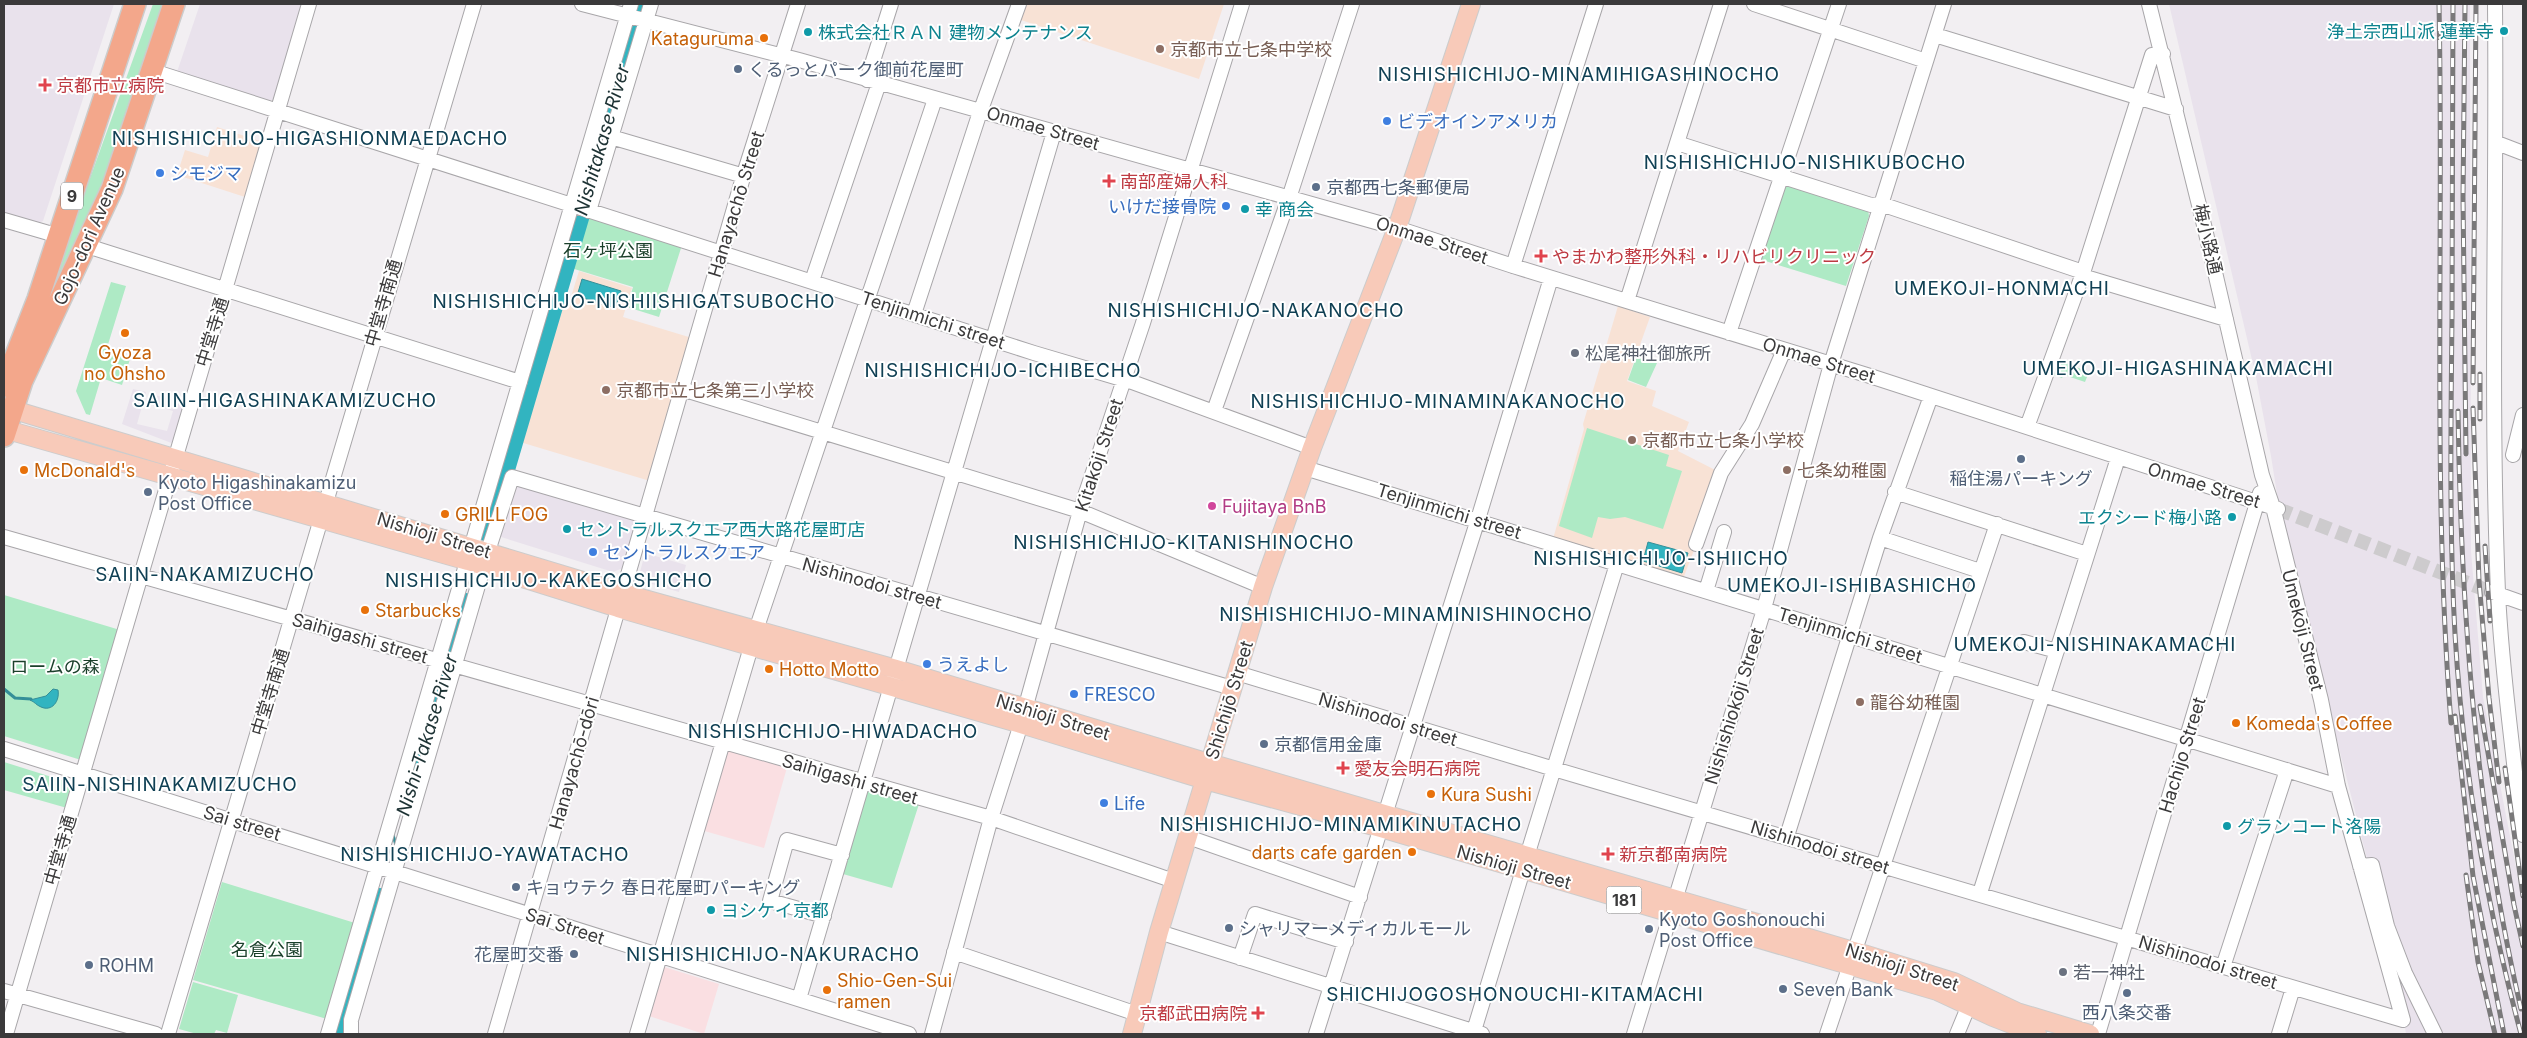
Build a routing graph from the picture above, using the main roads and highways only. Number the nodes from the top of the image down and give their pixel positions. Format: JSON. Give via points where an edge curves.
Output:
{"nodes":[{"id":1,"x":135,"y":4,"type":"edge"},
{"id":2,"x":174,"y":4,"type":"edge"},
{"id":3,"x":1468,"y":5,"type":"edge"},
{"id":4,"x":4,"y":386,"type":"edge"},
{"id":5,"x":6,"y":422,"type":"edge"},
{"id":6,"x":324,"y":511,"type":"junction"},
{"id":7,"x":754,"y":637,"type":"junction"},
{"id":8,"x":1023,"y":716,"type":"junction"},
{"id":9,"x":1207,"y":771,"type":"junction"},
{"id":10,"x":1852,"y":959,"type":"junction"},
{"id":11,"x":1132,"y":1034,"type":"edge"},
{"id":12,"x":2037,"y":1034,"type":"edge"},
{"id":13,"x":2090,"y":1034,"type":"edge"}],
"edges":[{"from":1,"to":4,"type":"highway","name":"Gojo-dori Avenue","number":"9","via":[[38,299]]},
{"from":2,"to":5,"type":"highway","name":"Gojo-dori Avenue","number":"9","via":[[112,189]]},
{"from":3,"to":9,"type":"main road","name":"Shichijō Street","via":[[1397,228],[1312,448],[1263,587]]},
{"from":5,"to":6,"type":"main road","name":"Nishioji Street","number":"181","via":[[169,476]]},
{"from":5,"to":6,"type":"main road","name":"Nishioji Street","number":"181","via":[[174,458]]},
{"from":6,"to":7,"type":"main road","name":"Nishioji Street","number":"181"},
{"from":7,"to":8,"type":"main road","name":"Nishioji Street","number":"181","via":[[892,686]]},
{"from":7,"to":8,"type":"main road","name":"Nishioji Street","number":"181","via":[[896,668]]},
{"from":8,"to":9,"type":"main road","name":"Nishioji Street","number":"181"},
{"from":9,"to":10,"type":"main road","name":"Nishioji Street","number":"181"},
{"from":9,"to":11,"type":"main road","name":"Shichijō Street"},
{"from":10,"to":12,"type":"main road","name":"Nishioji Street","number":"181"},
{"from":10,"to":13,"type":"main road","name":"Nishioji Street","number":"181","via":[[1932,975],[2018,1012]]}]}
